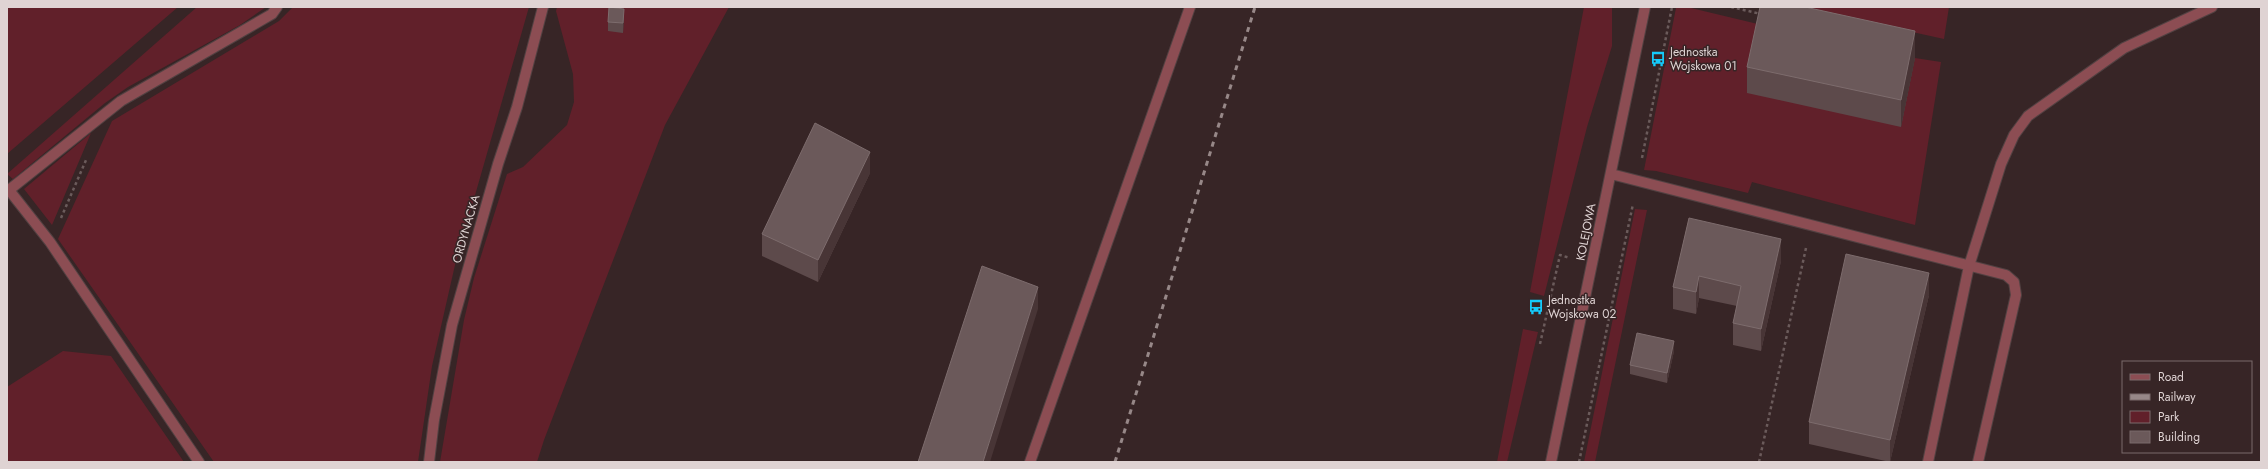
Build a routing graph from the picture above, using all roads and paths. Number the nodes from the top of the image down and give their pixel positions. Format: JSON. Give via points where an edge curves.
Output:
{"nodes":[{"id":1,"x":277,"y":7,"type":"edge"},
{"id":2,"x":543,"y":7,"type":"edge"},
{"id":3,"x":1190,"y":7,"type":"edge"},
{"id":4,"x":1645,"y":7,"type":"edge"},
{"id":5,"x":1672,"y":7,"type":"edge"},
{"id":6,"x":1733,"y":7,"type":"edge"},
{"id":7,"x":2212,"y":7,"type":"edge"},
{"id":8,"x":1764,"y":14,"type":"edge"},
{"id":9,"x":88,"y":156,"type":"dead end"},
{"id":10,"x":1611,"y":174,"type":"junction"},
{"id":11,"x":1637,"y":181,"type":"junction"},
{"id":12,"x":8,"y":189,"type":"edge"},
{"id":13,"x":50,"y":242,"type":"junction"},
{"id":14,"x":1806,"y":247,"type":"dead end"},
{"id":15,"x":1969,"y":266,"type":"junction"},
{"id":16,"x":199,"y":462,"type":"edge"},
{"id":17,"x":429,"y":462,"type":"edge"},
{"id":18,"x":1030,"y":462,"type":"edge"},
{"id":19,"x":1551,"y":462,"type":"edge"},
{"id":20,"x":1579,"y":462,"type":"edge"},
{"id":21,"x":1758,"y":462,"type":"edge"},
{"id":22,"x":1928,"y":462,"type":"edge"},
{"id":23,"x":1978,"y":462,"type":"edge"}],
"edges":[{"from":1,"to":12,"type":"street","via":[[272,14],[121,101]]},
{"from":2,"to":17,"type":"street","name":"ORDYNACKA","via":[[517,107],[452,325],[434,420]]},
{"from":3,"to":18,"type":"street"},
{"from":4,"to":10,"type":"street","name":"KOLEJOWA"},
{"from":5,"to":11,"type":"path"},
{"from":6,"to":8,"type":"path"},
{"from":7,"to":15,"type":"street","via":[[2124,48],[2028,116],[2014,136],[2001,164]]},
{"from":9,"to":13,"type":"path"},
{"from":10,"to":11,"type":"street"},
{"from":10,"to":19,"type":"street","name":"KOLEJOWA"},
{"from":11,"to":15,"type":"street"},
{"from":11,"to":20,"type":"path"},
{"from":12,"to":13,"type":"street"},
{"from":13,"to":16,"type":"street"},
{"from":14,"to":21,"type":"path"},
{"from":15,"to":22,"type":"street"},
{"from":15,"to":23,"type":"street","via":[[2006,275],[2014,282],[2016,295]]}]}
